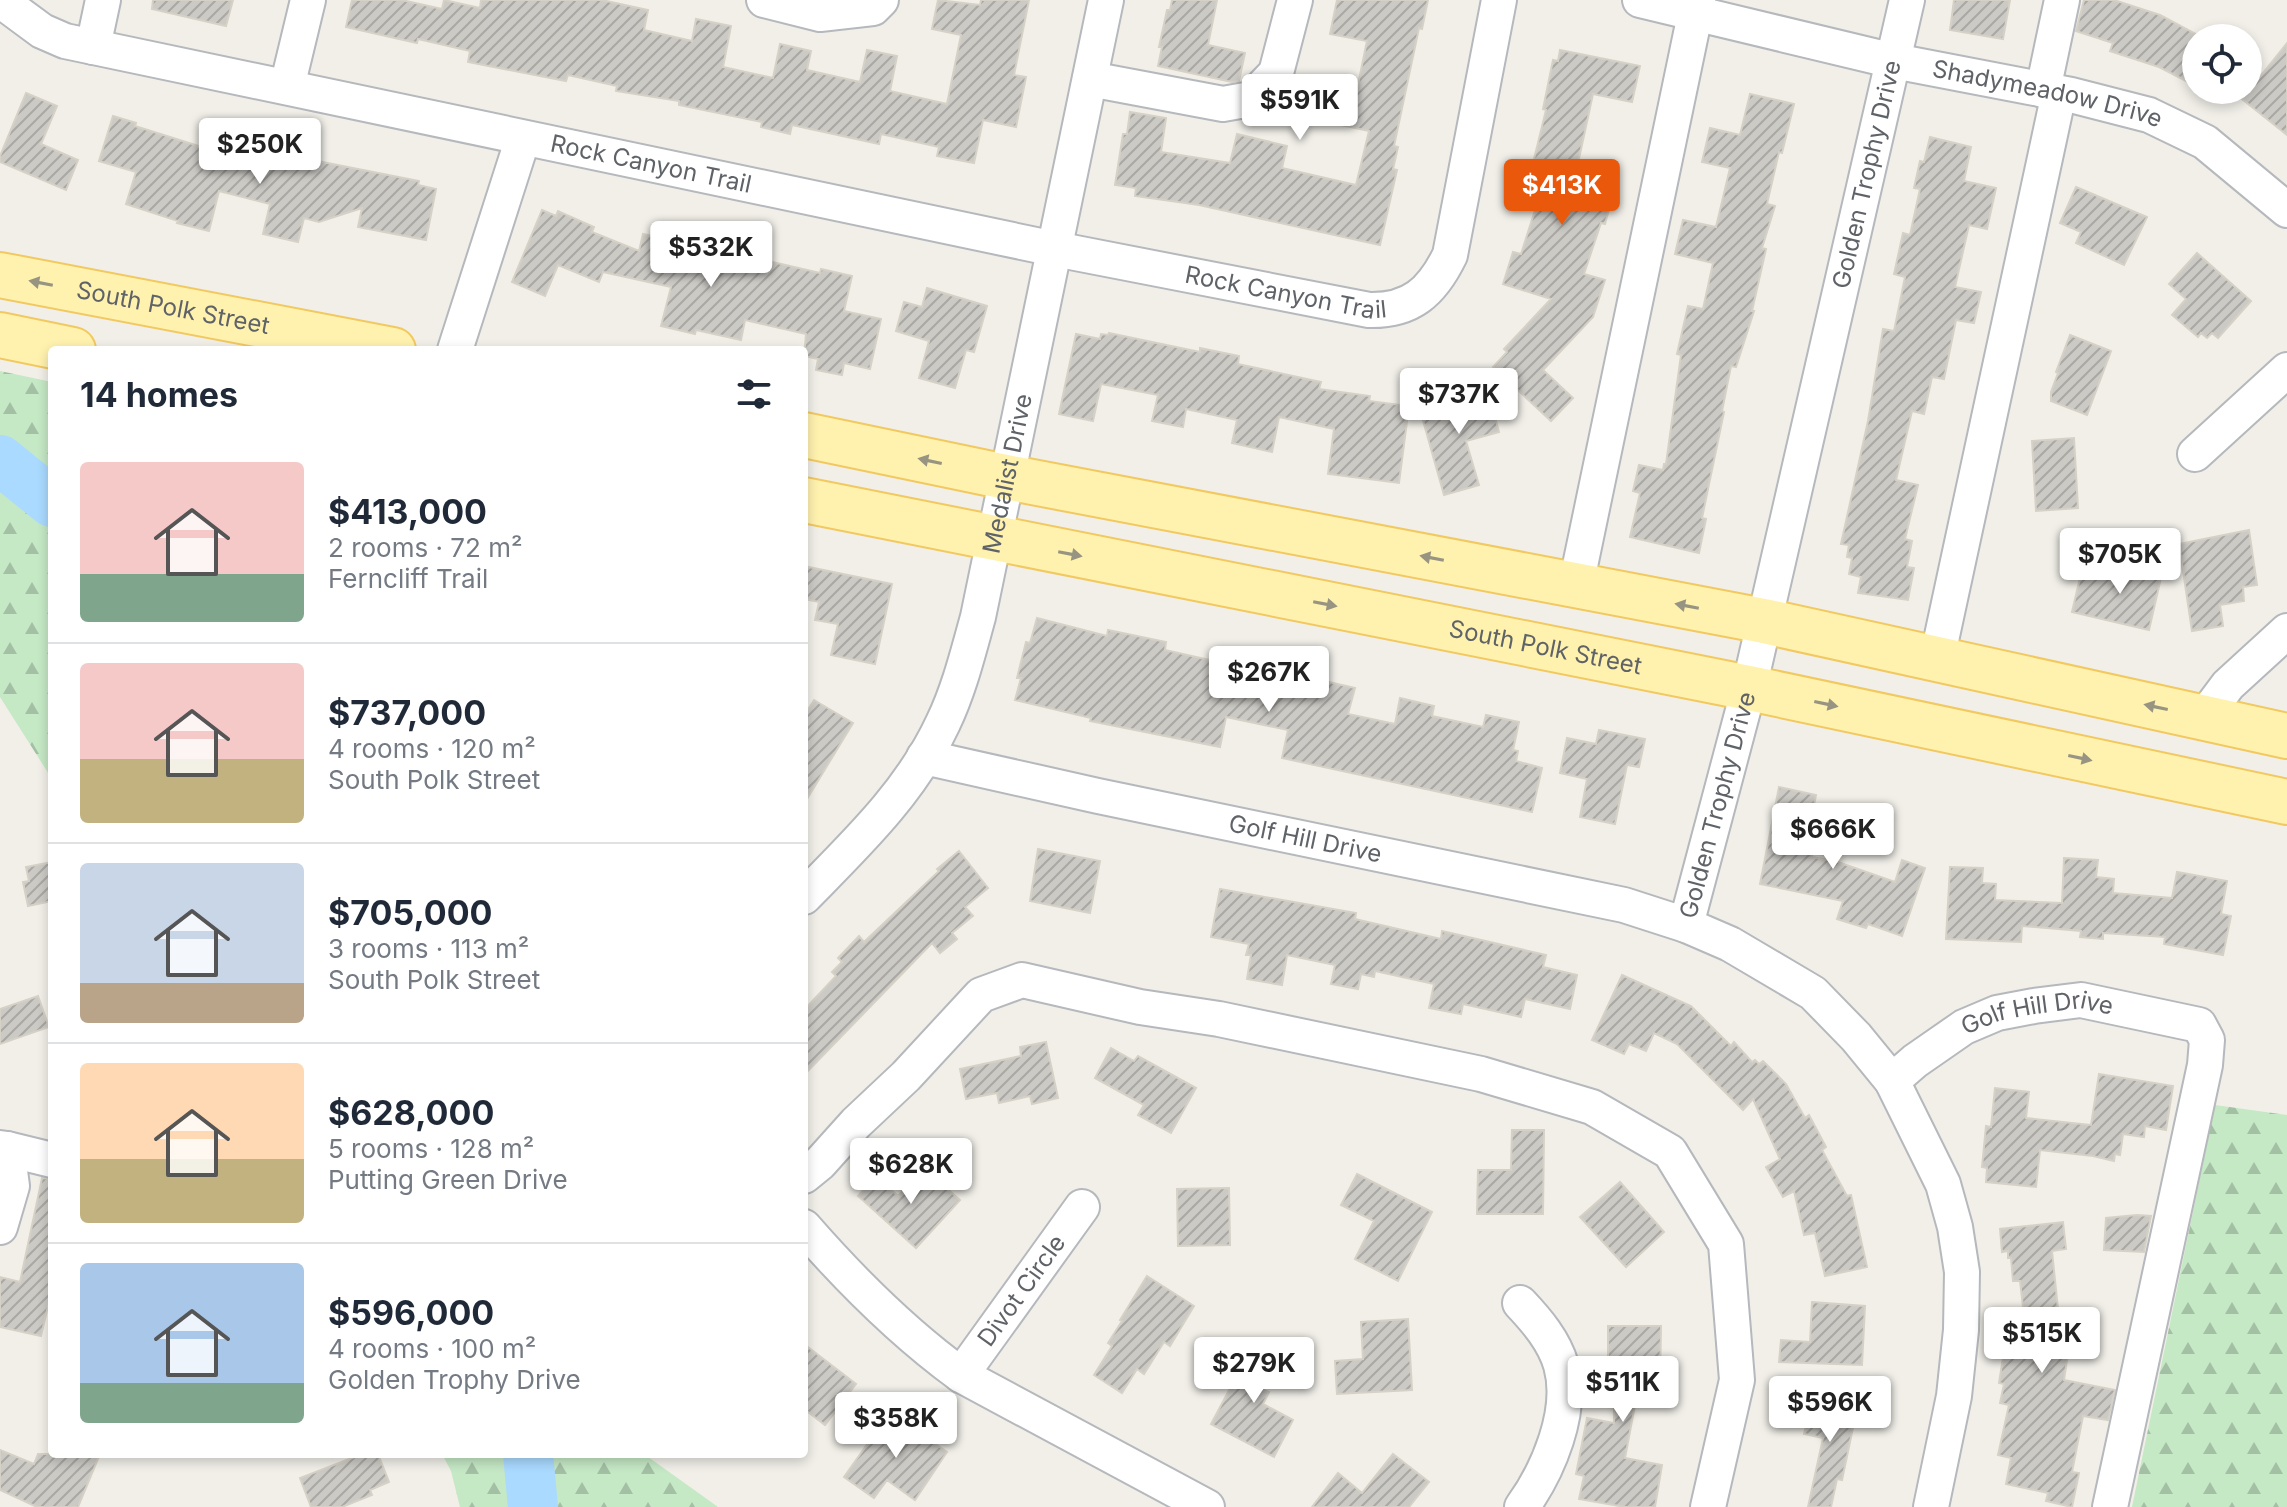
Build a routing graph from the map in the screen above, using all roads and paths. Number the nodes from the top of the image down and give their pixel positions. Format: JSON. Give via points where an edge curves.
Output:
{"nodes":[{"id":1,"x":0,"y":0,"type":"edge"},
{"id":2,"x":103,"y":0,"type":"edge"},
{"id":3,"x":308,"y":0,"type":"edge"},
{"id":4,"x":764,"y":0,"type":"edge"},
{"id":5,"x":881,"y":0,"type":"edge"},
{"id":6,"x":1106,"y":0,"type":"edge"},
{"id":7,"x":1295,"y":0,"type":"edge"},
{"id":8,"x":1499,"y":0,"type":"edge"},
{"id":9,"x":1640,"y":0,"type":"edge"},
{"id":10,"x":1907,"y":0,"type":"edge"},
{"id":11,"x":2062,"y":0,"type":"edge"},
{"id":12,"x":1696,"y":7,"type":"edge"},
{"id":13,"x":93,"y":47,"type":"junction"},
{"id":14,"x":1894,"y":61,"type":"junction"},
{"id":15,"x":1090,"y":79,"type":"junction"},
{"id":16,"x":287,"y":87,"type":"junction"},
{"id":17,"x":2051,"y":91,"type":"junction"},
{"id":18,"x":523,"y":138,"type":"junction"},
{"id":19,"x":2287,"y":210,"type":"edge"},
{"id":20,"x":1055,"y":249,"type":"junction"},
{"id":21,"x":0,"y":275,"type":"edge"},
{"id":22,"x":0,"y":335,"type":"edge"},
{"id":23,"x":54,"y":346,"type":"edge"},
{"id":24,"x":372,"y":346,"type":"edge"},
{"id":25,"x":456,"y":346,"type":"edge"},
{"id":26,"x":2287,"y":370,"type":"edge"},
{"id":27,"x":808,"y":436,"type":"edge"},
{"id":28,"x":2195,"y":454,"type":"dead end"},
{"id":29,"x":1006,"y":477,"type":"junction"},
{"id":30,"x":808,"y":501,"type":"edge"},
{"id":31,"x":993,"y":539,"type":"junction"},
{"id":32,"x":1576,"y":585,"type":"junction"},
{"id":33,"x":1764,"y":621,"type":"junction"},
{"id":34,"x":2287,"y":631,"type":"edge"},
{"id":35,"x":1937,"y":659,"type":"junction"},
{"id":36,"x":1749,"y":688,"type":"junction"},
{"id":37,"x":2204,"y":717,"type":"junction"},
{"id":38,"x":2287,"y":736,"type":"edge"},
{"id":39,"x":924,"y":757,"type":"junction"},
{"id":40,"x":2287,"y":802,"type":"edge"},
{"id":41,"x":808,"y":893,"type":"edge"},
{"id":42,"x":1686,"y":925,"type":"junction"},
{"id":43,"x":1892,"y":1081,"type":"junction"},
{"id":44,"x":3,"y":1148,"type":"edge"},
{"id":45,"x":48,"y":1159,"type":"edge"},
{"id":46,"x":808,"y":1173,"type":"edge"},
{"id":47,"x":1082,"y":1207,"type":"dead end"},
{"id":48,"x":0,"y":1227,"type":"edge"},
{"id":49,"x":808,"y":1231,"type":"edge"},
{"id":50,"x":1520,"y":1303,"type":"dead end"},
{"id":51,"x":961,"y":1375,"type":"junction"},
{"id":52,"x":1207,"y":1507,"type":"edge"},
{"id":53,"x":1522,"y":1507,"type":"edge"},
{"id":54,"x":1708,"y":1507,"type":"edge"},
{"id":55,"x":1931,"y":1507,"type":"edge"},
{"id":56,"x":2110,"y":1507,"type":"edge"}],
"edges":[{"from":1,"to":13,"type":"street","name":"Rock Canyon Trail","via":[[42,31]]},
{"from":2,"to":13,"type":"street"},
{"from":3,"to":16,"type":"street"},
{"from":4,"to":5,"type":"street","via":[[820,14],[873,8]]},
{"from":6,"to":15,"type":"street","name":"Medalist Drive"},
{"from":7,"to":15,"type":"street","via":[[1276,73],[1251,99],[1223,104]]},
{"from":8,"to":20,"type":"street","name":"Rock Canyon Trail","via":[[1450,255],[1426,291],[1408,305],[1369,310]]},
{"from":9,"to":12,"type":"street","name":"Shadymeadow Drive"},
{"from":10,"to":14,"type":"street","name":"Golden Trophy Drive"},
{"from":11,"to":17,"type":"street"},
{"from":12,"to":14,"type":"street","name":"Shadymeadow Drive"},
{"from":12,"to":32,"type":"street"},
{"from":13,"to":16,"type":"street","name":"Rock Canyon Trail"},
{"from":14,"to":17,"type":"street","name":"Shadymeadow Drive"},
{"from":14,"to":33,"type":"street","name":"Golden Trophy Drive"},
{"from":15,"to":20,"type":"street","name":"Medalist Drive"},
{"from":16,"to":18,"type":"street","name":"Rock Canyon Trail"},
{"from":17,"to":19,"type":"street","name":"Shadymeadow Drive","via":[[2181,128]]},
{"from":17,"to":35,"type":"street"},
{"from":18,"to":20,"type":"street","name":"Rock Canyon Trail"},
{"from":18,"to":25,"type":"street"},
{"from":20,"to":29,"type":"street","name":"Medalist Drive"},
{"from":24,"to":21,"type":"main road","name":"South Polk Street","one_way":true},
{"from":22,"to":23,"type":"main road"},
{"from":26,"to":28,"type":"street"},
{"from":29,"to":27,"type":"main road","one_way":true},
{"from":29,"to":31,"type":"street","name":"Medalist Drive"},
{"from":32,"to":29,"type":"main road","one_way":true},
{"from":30,"to":31,"type":"main road","name":"South Polk Street"},
{"from":31,"to":36,"type":"main road","name":"South Polk Street","one_way":true},
{"from":31,"to":39,"type":"street","name":"Medalist Drive","via":[[962,673]]},
{"from":33,"to":32,"type":"main road","one_way":true},
{"from":33,"to":35,"type":"main road"},
{"from":33,"to":36,"type":"street","name":"Golden Trophy Drive"},
{"from":34,"to":37,"type":"street","via":[[2228,685]]},
{"from":37,"to":35,"type":"main road","one_way":true},
{"from":36,"to":40,"type":"main road","name":"South Polk Street","one_way":true},
{"from":36,"to":42,"type":"street","name":"Golden Trophy Drive"},
{"from":37,"to":38,"type":"main road"},
{"from":39,"to":41,"type":"street","name":"Medalist Drive","via":[[865,835]]},
{"from":39,"to":42,"type":"street","name":"Golf Hill Drive","via":[[1624,905]]},
{"from":42,"to":43,"type":"street","name":"Golden Trophy Drive","via":[[1813,993]]},
{"from":43,"to":55,"type":"street","name":"Golden Trophy Drive","via":[[1943,1184],[1962,1272],[1954,1396]]},
{"from":43,"to":56,"type":"street","name":"Golf Hill Drive","via":[[1964,1027],[1997,1013],[2081,1000],[2199,1025],[2207,1040]]},
{"from":44,"to":45,"type":"street"},
{"from":44,"to":48,"type":"street","via":[[12,1186]]},
{"from":46,"to":54,"type":"street","via":[[981,995],[1022,980],[1481,1074],[1592,1107],[1670,1152],[1726,1244],[1737,1380]]},
{"from":47,"to":51,"type":"street","name":"Divot Circle"},
{"from":49,"to":51,"type":"street","via":[[880,1309]]},
{"from":50,"to":53,"type":"street","via":[[1541,1325],[1561,1366],[1563,1399],[1561,1428],[1535,1490]]},
{"from":51,"to":52,"type":"street"}]}
